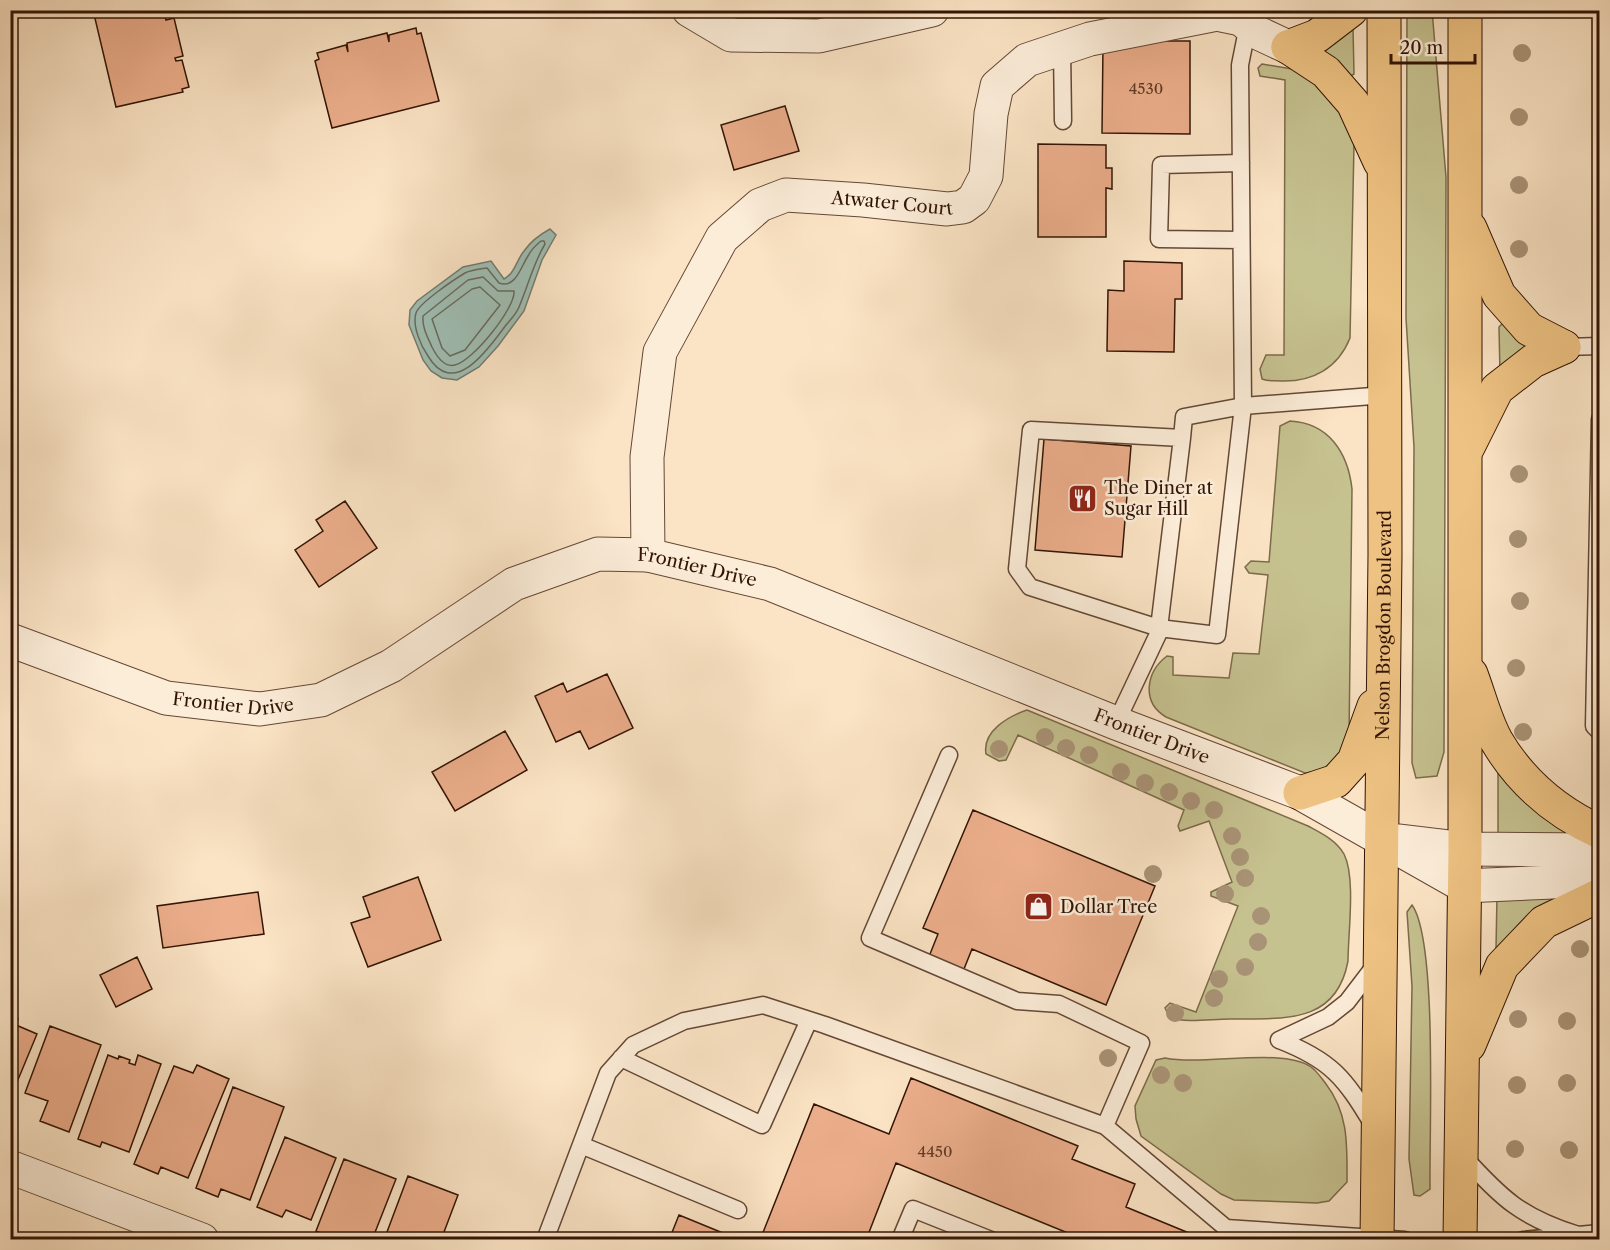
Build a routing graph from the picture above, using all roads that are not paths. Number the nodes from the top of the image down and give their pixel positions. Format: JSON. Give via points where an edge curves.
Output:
{"nodes":[{"id":1,"x":689,"y":10,"type":"edge"},
{"id":2,"x":932,"y":10,"type":"edge"},
{"id":3,"x":1351,"y":10,"type":"edge"},
{"id":4,"x":1384,"y":10,"type":"edge"},
{"id":5,"x":1465,"y":10,"type":"edge"},
{"id":6,"x":1248,"y":25,"type":"junction"},
{"id":7,"x":1288,"y":47,"type":"junction"},
{"id":8,"x":1062,"y":48,"type":"junction"},
{"id":9,"x":1063,"y":122,"type":"dead end"},
{"id":10,"x":1241,"y":163,"type":"junction"},
{"id":11,"x":1384,"y":172,"type":"junction"},
{"id":12,"x":1465,"y":216,"type":"junction"},
{"id":13,"x":1241,"y":240,"type":"junction"},
{"id":14,"x":1599,"y":346,"type":"edge"},
{"id":15,"x":1564,"y":347,"type":"junction"},
{"id":16,"x":1385,"y":395,"type":"junction"},
{"id":17,"x":1243,"y":406,"type":"junction"},
{"id":18,"x":1599,"y":419,"type":"edge"},
{"id":19,"x":1182,"y":438,"type":"junction"},
{"id":20,"x":1464,"y":454,"type":"junction"},
{"id":21,"x":648,"y":555,"type":"junction"},
{"id":22,"x":1159,"y":628,"type":"junction"},
{"id":23,"x":10,"y":640,"type":"edge"},
{"id":24,"x":1464,"y":657,"type":"junction"},
{"id":25,"x":1383,"y":679,"type":"junction"},
{"id":26,"x":1116,"y":723,"type":"junction"},
{"id":27,"x":1599,"y":732,"type":"edge"},
{"id":28,"x":950,"y":755,"type":"dead end"},
{"id":29,"x":1300,"y":793,"type":"junction"},
{"id":30,"x":1599,"y":832,"type":"edge"},
{"id":31,"x":1380,"y":839,"type":"junction"},
{"id":32,"x":1465,"y":849,"type":"junction"},
{"id":33,"x":1599,"y":850,"type":"edge"},
{"id":34,"x":1599,"y":880,"type":"edge"},
{"id":35,"x":1464,"y":886,"type":"junction"},
{"id":36,"x":1599,"y":896,"type":"edge"},
{"id":37,"x":1380,"y":959,"type":"junction"},
{"id":38,"x":809,"y":1020,"type":"junction"},
{"id":39,"x":621,"y":1058,"type":"junction"},
{"id":40,"x":1462,"y":1061,"type":"junction"},
{"id":41,"x":1105,"y":1126,"type":"junction"},
{"id":42,"x":1377,"y":1131,"type":"junction"},
{"id":43,"x":581,"y":1145,"type":"junction"},
{"id":44,"x":1462,"y":1155,"type":"junction"},
{"id":45,"x":10,"y":1167,"type":"edge"},
{"id":46,"x":738,"y":1210,"type":"dead end"},
{"id":47,"x":1260,"y":1230,"type":"junction"},
{"id":48,"x":1599,"y":1233,"type":"edge"},
{"id":49,"x":1572,"y":1237,"type":"edge"},
{"id":50,"x":202,"y":1239,"type":"edge"},
{"id":51,"x":545,"y":1239,"type":"edge"},
{"id":52,"x":900,"y":1239,"type":"edge"},
{"id":53,"x":992,"y":1239,"type":"edge"},
{"id":54,"x":1276,"y":1239,"type":"edge"},
{"id":55,"x":1386,"y":1239,"type":"edge"},
{"id":56,"x":1460,"y":1239,"type":"edge"},
{"id":57,"x":1523,"y":1239,"type":"edge"}],
"edges":[{"from":1,"to":2,"type":"street","via":[[731,35],[819,36]]},
{"from":3,"to":7,"type":"highway","via":[[1317,36]]},
{"from":4,"to":11,"type":"highway","name":"Nelson Brogdon Boulevard"},
{"from":5,"to":12,"type":"highway"},
{"from":6,"to":7,"type":"street","name":"Atwater Court"},
{"from":6,"to":8,"type":"street","name":"Atwater Court","via":[[1241,19],[1217,14]]},
{"from":6,"to":10,"type":"lane","via":[[1240,65]]},
{"from":7,"to":11,"type":"highway","via":[[1326,72],[1353,102]]},
{"from":8,"to":9,"type":"lane"},
{"from":8,"to":21,"type":"street","name":"Atwater Court","via":[[1027,60],[997,86],[986,176],[974,199],[963,207],[947,209],[786,195],[760,205],[722,238],[660,352],[647,457]]},
{"from":10,"to":13,"type":"lane"},
{"from":10,"to":13,"type":"lane","via":[[1161,165],[1158,239]]},
{"from":11,"to":16,"type":"highway","name":"Nelson Brogdon Boulevard"},
{"from":12,"to":15,"type":"highway","via":[[1499,295],[1529,329]]},
{"from":12,"to":20,"type":"highway"},
{"from":13,"to":17,"type":"lane"},
{"from":14,"to":15,"type":"lane"},
{"from":15,"to":20,"type":"highway","via":[[1533,361],[1497,389]]},
{"from":16,"to":17,"type":"lane"},
{"from":16,"to":25,"type":"highway","name":"Nelson Brogdon Boulevard"},
{"from":17,"to":19,"type":"lane","via":[[1184,417]]},
{"from":17,"to":22,"type":"lane","via":[[1217,635]]},
{"from":18,"to":27,"type":"lane","via":[[1594,726]]},
{"from":19,"to":22,"type":"lane"},
{"from":19,"to":22,"type":"lane","via":[[1031,430],[1017,568],[1030,587]]},
{"from":20,"to":24,"type":"highway"},
{"from":21,"to":23,"type":"street","name":"Frontier Drive","via":[[598,554],[514,584],[391,666],[321,700],[260,710],[166,698]]},
{"from":21,"to":26,"type":"street","name":"Frontier Drive","via":[[770,584]]},
{"from":22,"to":26,"type":"lane"},
{"from":24,"to":30,"type":"highway","via":[[1496,740],[1536,793]]},
{"from":24,"to":32,"type":"highway"},
{"from":25,"to":29,"type":"highway","via":[[1354,761],[1336,781]]},
{"from":25,"to":31,"type":"highway","name":"Nelson Brogdon Boulevard"},
{"from":26,"to":29,"type":"street","name":"Frontier Drive"},
{"from":28,"to":41,"type":"lane","via":[[870,938],[1017,1001],[1059,1004],[1141,1043]]},
{"from":29,"to":31,"type":"street","name":"Frontier Drive"},
{"from":31,"to":32,"type":"street","name":"Frontier Drive"},
{"from":31,"to":35,"type":"street","name":"Frontier Drive"},
{"from":31,"to":37,"type":"highway","name":"Nelson Brogdon Boulevard"},
{"from":32,"to":33,"type":"street","name":"Frontier Drive"},
{"from":32,"to":35,"type":"highway"},
{"from":34,"to":35,"type":"street"},
{"from":35,"to":40,"type":"highway"},
{"from":36,"to":40,"type":"highway","via":[[1544,922],[1502,966]]},
{"from":37,"to":42,"type":"highway","name":"Nelson Brogdon Boulevard"},
{"from":37,"to":42,"type":"lane","via":[[1347,1002],[1328,1017],[1279,1040],[1327,1064],[1354,1094]]},
{"from":38,"to":39,"type":"lane","via":[[763,1005],[684,1020],[633,1045]]},
{"from":38,"to":39,"type":"lane","via":[[762,1125]]},
{"from":38,"to":41,"type":"lane"},
{"from":39,"to":43,"type":"lane","via":[[608,1073]]},
{"from":40,"to":44,"type":"highway"},
{"from":41,"to":47,"type":"lane","via":[[1226,1228]]},
{"from":42,"to":55,"type":"highway","name":"Nelson Brogdon Boulevard"},
{"from":43,"to":46,"type":"lane"},
{"from":43,"to":51,"type":"lane"},
{"from":44,"to":49,"type":"lane","via":[[1520,1212]]},
{"from":44,"to":56,"type":"highway"},
{"from":45,"to":50,"type":"street"},
{"from":47,"to":54,"type":"lane"},
{"from":47,"to":55,"type":"lane"},
{"from":48,"to":49,"type":"lane"},
{"from":49,"to":57,"type":"lane"},
{"from":52,"to":53,"type":"lane","via":[[913,1209]]}]}
